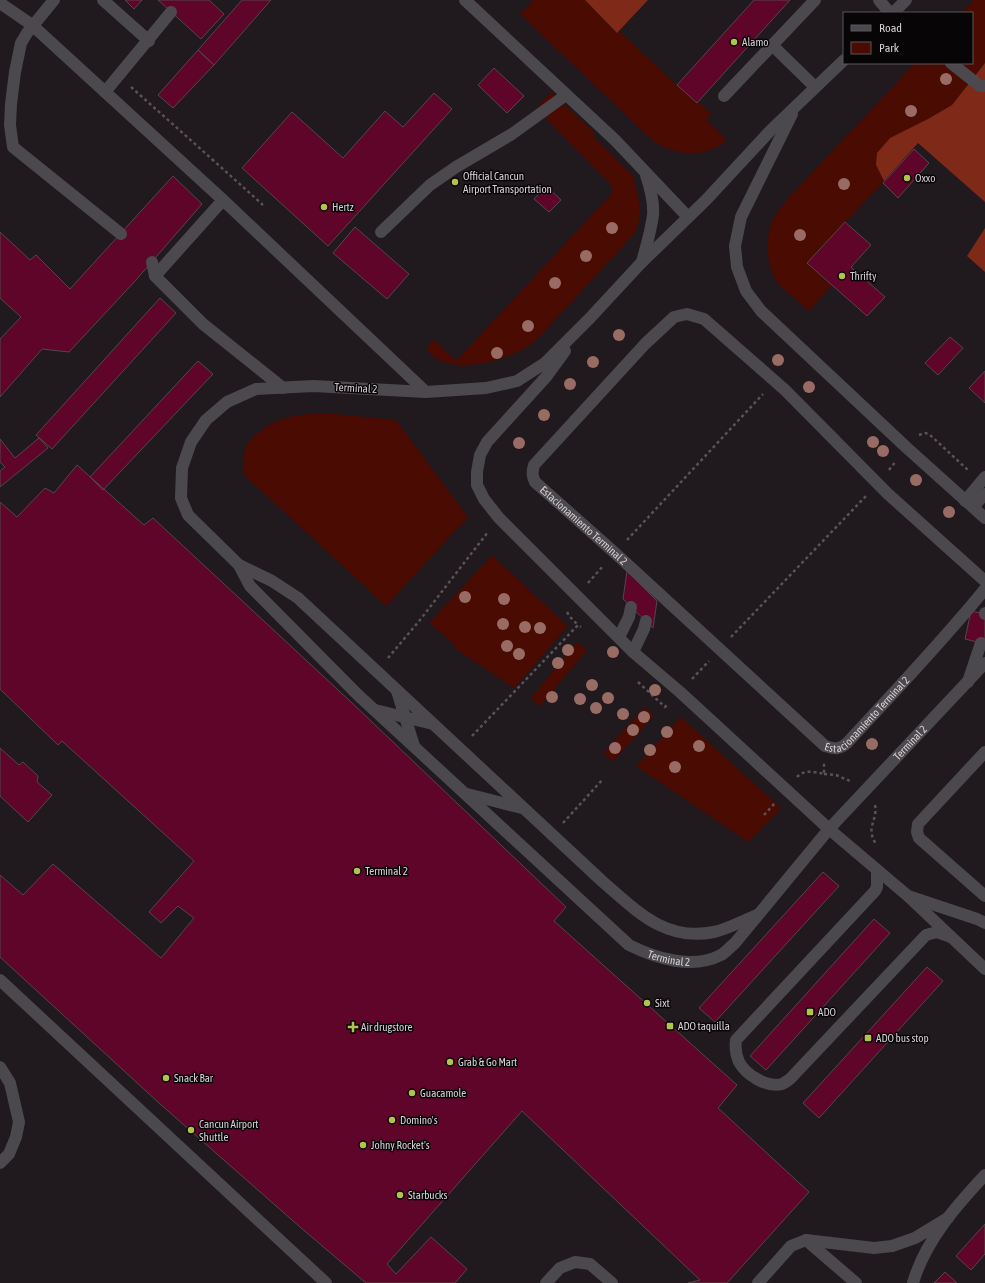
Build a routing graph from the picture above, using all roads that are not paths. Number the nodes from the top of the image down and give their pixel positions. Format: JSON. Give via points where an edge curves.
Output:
{"nodes":[{"id":1,"x":54,"y":0,"type":"edge"},
{"id":2,"x":103,"y":0,"type":"edge"},
{"id":3,"x":465,"y":0,"type":"edge"},
{"id":4,"x":815,"y":0,"type":"edge"},
{"id":5,"x":879,"y":0,"type":"edge"},
{"id":6,"x":906,"y":0,"type":"edge"},
{"id":7,"x":0,"y":3,"type":"edge"},
{"id":8,"x":171,"y":12,"type":"dead end"},
{"id":9,"x":889,"y":12,"type":"edge"},
{"id":10,"x":894,"y":12,"type":"edge"},
{"id":11,"x":32,"y":25,"type":"junction"},
{"id":12,"x":149,"y":41,"type":"junction"},
{"id":13,"x":772,"y":45,"type":"junction"},
{"id":14,"x":843,"y":61,"type":"edge"},
{"id":15,"x":952,"y":64,"type":"edge"},
{"id":16,"x":985,"y":86,"type":"edge"},
{"id":17,"x":815,"y":87,"type":"junction"},
{"id":18,"x":105,"y":92,"type":"junction"},
{"id":19,"x":566,"y":95,"type":"junction"},
{"id":20,"x":724,"y":96,"type":"dead end"},
{"id":21,"x":797,"y":104,"type":"junction"},
{"id":22,"x":646,"y":173,"type":"junction"},
{"id":23,"x":223,"y":200,"type":"junction"},
{"id":24,"x":688,"y":216,"type":"junction"},
{"id":25,"x":381,"y":232,"type":"dead end"},
{"id":26,"x":121,"y":234,"type":"dead end"},
{"id":27,"x":152,"y":262,"type":"dead end"},
{"id":28,"x":641,"y":263,"type":"junction"},
{"id":29,"x":155,"y":276,"type":"junction"},
{"id":30,"x":590,"y":318,"type":"junction"},
{"id":31,"x":282,"y":388,"type":"junction"},
{"id":32,"x":426,"y":392,"type":"junction"},
{"id":33,"x":983,"y":479,"type":"edge"},
{"id":34,"x":985,"y":494,"type":"edge"},
{"id":35,"x":969,"y":504,"type":"junction"},
{"id":36,"x":985,"y":518,"type":"edge"},
{"id":37,"x":239,"y":565,"type":"junction"},
{"id":38,"x":985,"y":581,"type":"edge"},
{"id":39,"x":985,"y":589,"type":"edge"},
{"id":40,"x":631,"y":607,"type":"dead end"},
{"id":41,"x":646,"y":621,"type":"dead end"},
{"id":42,"x":619,"y":637,"type":"junction"},
{"id":43,"x":981,"y":643,"type":"dead end"},
{"id":44,"x":633,"y":652,"type":"junction"},
{"id":45,"x":985,"y":663,"type":"edge"},
{"id":46,"x":968,"y":682,"type":"junction"},
{"id":47,"x":397,"y":690,"type":"junction"},
{"id":48,"x":374,"y":710,"type":"junction"},
{"id":49,"x":405,"y":718,"type":"junction"},
{"id":50,"x":434,"y":725,"type":"junction"},
{"id":51,"x":414,"y":746,"type":"junction"},
{"id":52,"x":985,"y":752,"type":"edge"},
{"id":53,"x":486,"y":773,"type":"junction"},
{"id":54,"x":465,"y":794,"type":"junction"},
{"id":55,"x":495,"y":801,"type":"junction"},
{"id":56,"x":524,"y":809,"type":"junction"},
{"id":57,"x":504,"y":829,"type":"junction"},
{"id":58,"x":828,"y":829,"type":"junction"},
{"id":59,"x":877,"y":870,"type":"junction"},
{"id":60,"x":908,"y":896,"type":"junction"},
{"id":61,"x":985,"y":896,"type":"edge"},
{"id":62,"x":758,"y":914,"type":"junction"},
{"id":63,"x":985,"y":923,"type":"edge"},
{"id":64,"x":952,"y":937,"type":"junction"},
{"id":65,"x":985,"y":969,"type":"edge"},
{"id":66,"x":0,"y":980,"type":"edge"},
{"id":67,"x":0,"y":1068,"type":"edge"},
{"id":68,"x":0,"y":1163,"type":"edge"},
{"id":69,"x":985,"y":1175,"type":"edge"},
{"id":70,"x":948,"y":1218,"type":"junction"},
{"id":71,"x":806,"y":1240,"type":"junction"},
{"id":72,"x":326,"y":1283,"type":"edge"},
{"id":73,"x":546,"y":1283,"type":"edge"},
{"id":74,"x":612,"y":1283,"type":"edge"},
{"id":75,"x":758,"y":1283,"type":"edge"},
{"id":76,"x":856,"y":1283,"type":"edge"},
{"id":77,"x":913,"y":1283,"type":"edge"}],
"edges":[{"from":1,"to":11,"type":"street"},
{"from":2,"to":12,"type":"street"},
{"from":3,"to":19,"type":"street"},
{"from":4,"to":13,"type":"street"},
{"from":5,"to":9,"type":"street"},
{"from":6,"to":10,"type":"street"},
{"from":7,"to":11,"type":"street"},
{"from":8,"to":12,"type":"street"},
{"from":11,"to":18,"type":"street"},
{"from":11,"to":26,"type":"street","via":[[21,43],[15,72],[10,125],[13,147]]},
{"from":12,"to":18,"type":"street"},
{"from":13,"to":17,"type":"street"},
{"from":13,"to":20,"type":"street"},
{"from":14,"to":17,"type":"street","name":"Terminal 2"},
{"from":15,"to":16,"type":"street","via":[[980,86]]},
{"from":17,"to":21,"type":"street","name":"Terminal 2"},
{"from":18,"to":23,"type":"street"},
{"from":19,"to":22,"type":"street"},
{"from":19,"to":25,"type":"street","via":[[512,134],[456,167],[430,186]]},
{"from":21,"to":24,"type":"street","name":"Terminal 2"},
{"from":21,"to":35,"type":"street","via":[[741,217],[735,246],[737,266],[746,291],[761,311]]},
{"from":22,"to":24,"type":"street"},
{"from":22,"to":28,"type":"street","via":[[653,214]]},
{"from":23,"to":29,"type":"street"},
{"from":23,"to":32,"type":"street"},
{"from":24,"to":28,"type":"street","name":"Terminal 2"},
{"from":27,"to":29,"type":"street"},
{"from":28,"to":30,"type":"street","name":"Terminal 2"},
{"from":29,"to":31,"type":"street","via":[[203,324]]},
{"from":30,"to":32,"type":"street","name":"Terminal 2","via":[[545,363],[518,381],[486,388]]},
{"from":30,"to":42,"type":"street","via":[[546,377],[487,442],[480,455],[477,485],[499,518]]},
{"from":31,"to":32,"type":"street","name":"Terminal 2","via":[[313,386]]},
{"from":31,"to":37,"type":"street","name":"Terminal 2","via":[[256,389],[227,402],[206,420],[191,442],[182,468],[181,498],[188,515]]},
{"from":33,"to":35,"type":"street"},
{"from":34,"to":35,"type":"street"},
{"from":35,"to":36,"type":"street"},
{"from":37,"to":47,"type":"street","name":"Terminal 2","via":[[272,581],[298,598]]},
{"from":37,"to":48,"type":"street","name":"Terminal 2","via":[[250,586]]},
{"from":38,"to":39,"type":"street","name":"Estacionamiento Terminal 2","via":[[878,484],[775,381],[704,319],[687,314],[674,317],[645,344],[534,465],[532,471],[535,482],[615,553],[651,590],[720,649],[825,746],[835,749],[847,743],[952,629]]},
{"from":40,"to":42,"type":"street"},
{"from":41,"to":44,"type":"street"},
{"from":42,"to":44,"type":"street"},
{"from":43,"to":46,"type":"street"},
{"from":44,"to":58,"type":"street"},
{"from":45,"to":46,"type":"street","name":"Terminal 2"},
{"from":46,"to":58,"type":"street","name":"Terminal 2"},
{"from":47,"to":49,"type":"street"},
{"from":47,"to":50,"type":"street","name":"Terminal 2"},
{"from":48,"to":49,"type":"street"},
{"from":48,"to":51,"type":"street","name":"Terminal 2"},
{"from":49,"to":50,"type":"street"},
{"from":49,"to":51,"type":"street"},
{"from":50,"to":53,"type":"street","name":"Terminal 2"},
{"from":51,"to":54,"type":"street","name":"Terminal 2"},
{"from":52,"to":61,"type":"street","via":[[918,824],[917,832],[919,838]]},
{"from":53,"to":55,"type":"street"},
{"from":53,"to":56,"type":"street","name":"Terminal 2"},
{"from":54,"to":55,"type":"street"},
{"from":54,"to":57,"type":"street","name":"Terminal 2"},
{"from":55,"to":56,"type":"street"},
{"from":55,"to":57,"type":"street"},
{"from":56,"to":62,"type":"street","name":"Terminal 2","via":[[627,903],[645,918],[668,930],[692,934],[715,932]]},
{"from":57,"to":62,"type":"street","name":"Terminal 2","via":[[629,945],[647,954],[686,962],[721,955],[735,944]]},
{"from":58,"to":59,"type":"street"},
{"from":58,"to":62,"type":"street","name":"Terminal 2"},
{"from":59,"to":60,"type":"street"},
{"from":59,"to":64,"type":"street","via":[[877,887],[736,1040],[735,1048],[740,1062],[760,1082],[773,1085],[782,1084],[790,1079],[926,935],[937,932]]},
{"from":60,"to":63,"type":"street"},
{"from":60,"to":64,"type":"street"},
{"from":64,"to":65,"type":"street"},
{"from":66,"to":72,"type":"street"},
{"from":67,"to":68,"type":"street","via":[[10,1083],[19,1122],[9,1154]]},
{"from":69,"to":70,"type":"street"},
{"from":70,"to":71,"type":"street","via":[[915,1238],[892,1246],[874,1248]]},
{"from":70,"to":77,"type":"street","via":[[926,1250]]},
{"from":71,"to":75,"type":"street","via":[[791,1246]]},
{"from":71,"to":76,"type":"street"},
{"from":73,"to":74,"type":"street","via":[[560,1268],[575,1262],[590,1264]]}]}
